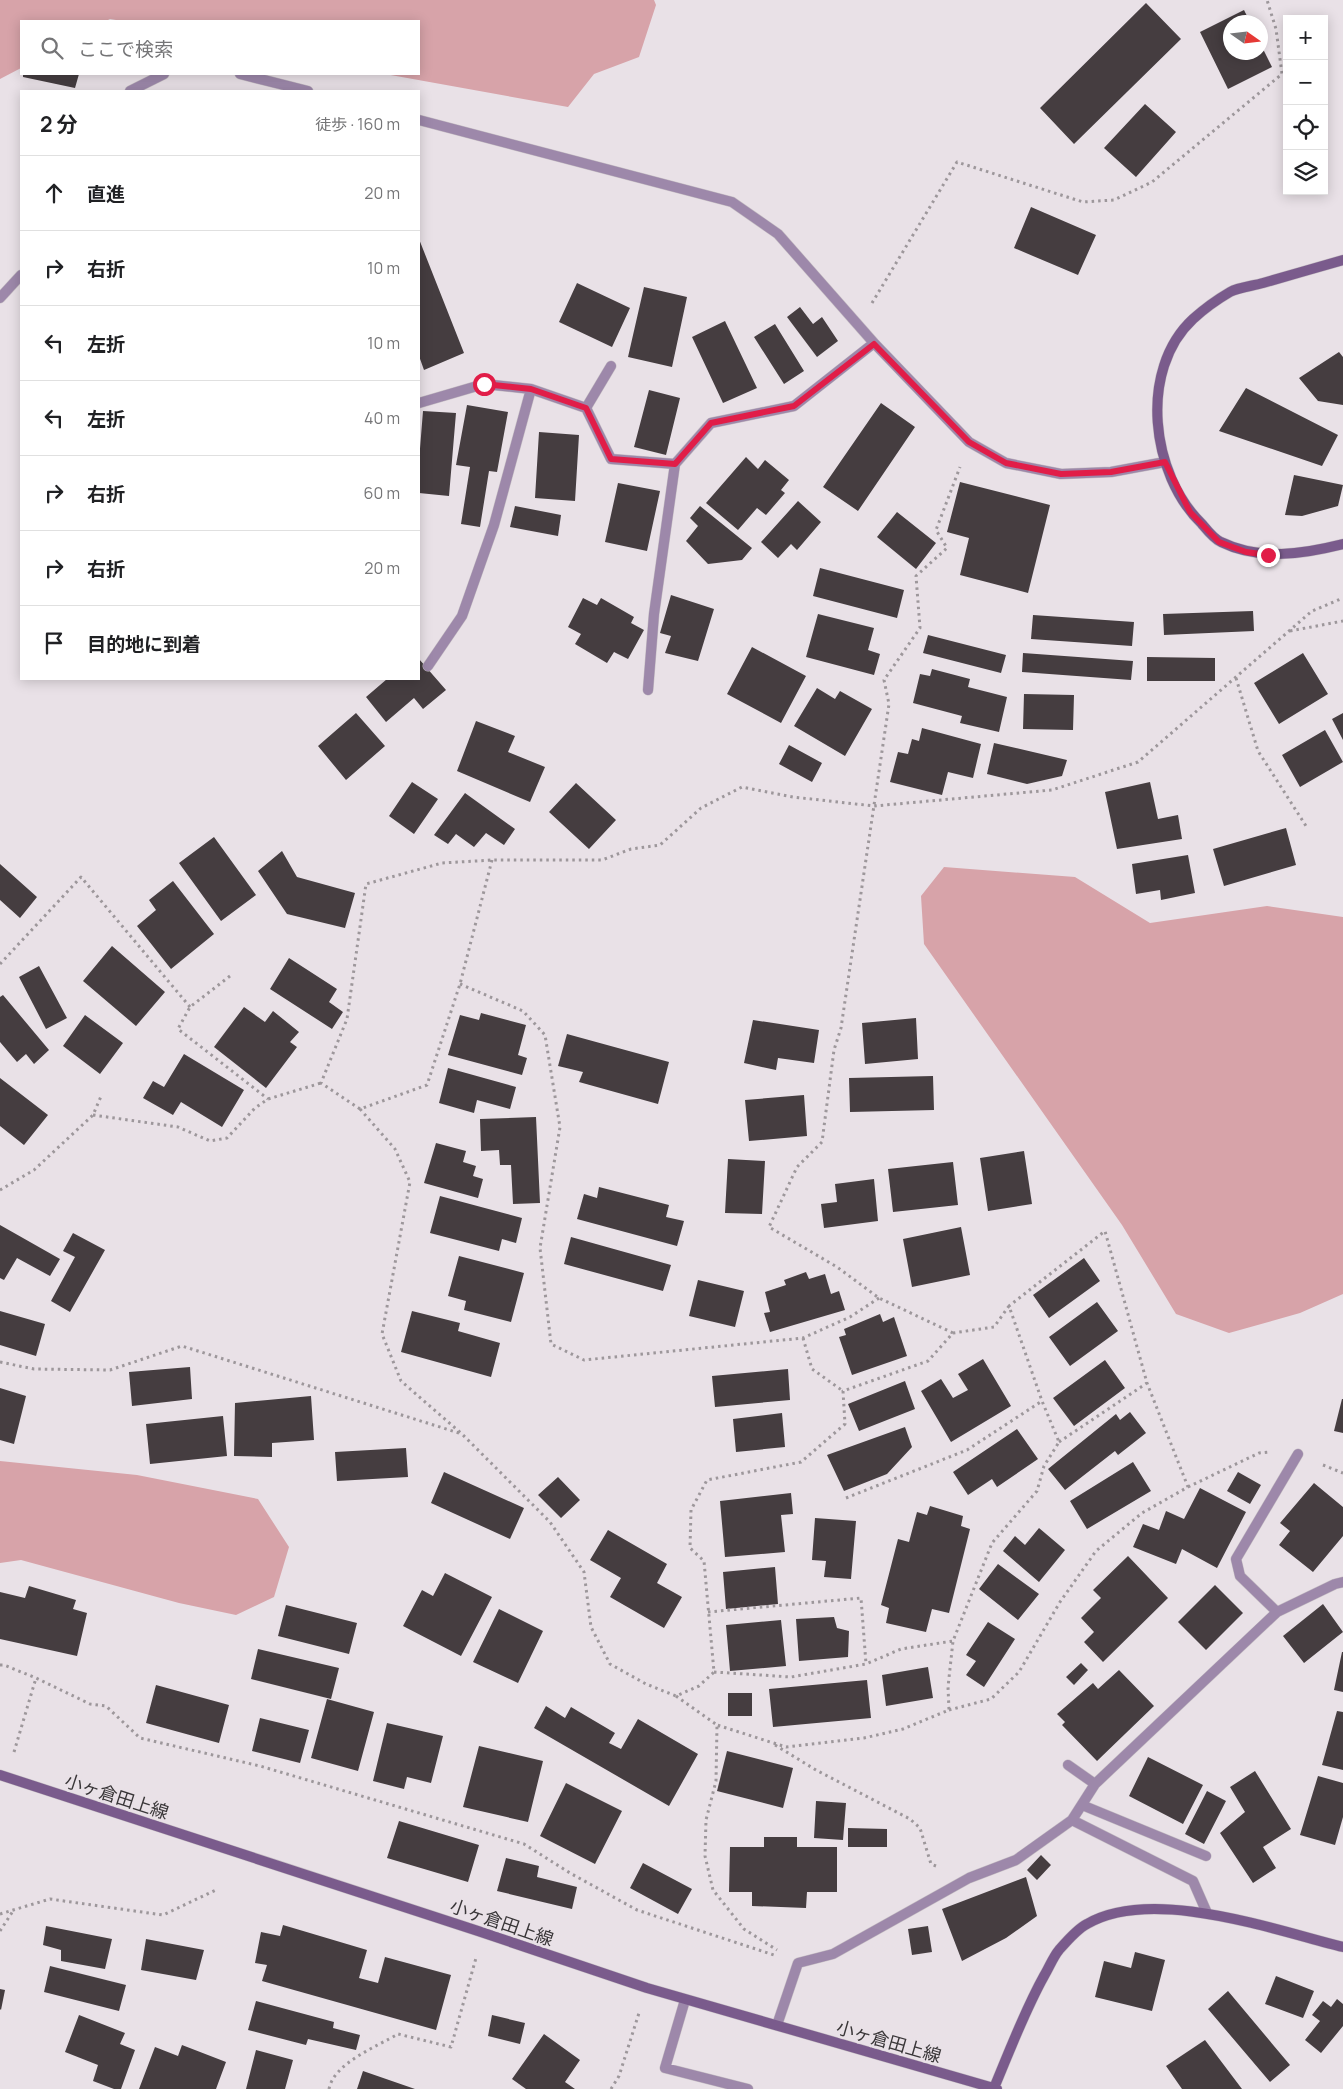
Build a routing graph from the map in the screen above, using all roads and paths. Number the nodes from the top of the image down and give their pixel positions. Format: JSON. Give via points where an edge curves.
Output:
{"nodes":[{"id":1,"x":1267,"y":0,"type":"edge"},
{"id":2,"x":162,"y":75,"type":"edge"},
{"id":3,"x":244,"y":75,"type":"edge"},
{"id":4,"x":132,"y":90,"type":"edge"},
{"id":5,"x":304,"y":90,"type":"edge"},
{"id":6,"x":420,"y":120,"type":"edge"},
{"id":7,"x":1343,"y":260,"type":"edge"},
{"id":8,"x":20,"y":276,"type":"edge"},
{"id":9,"x":0,"y":298,"type":"edge"},
{"id":10,"x":858,"y":326,"type":"junction"},
{"id":11,"x":874,"y":344,"type":"junction"},
{"id":12,"x":611,"y":366,"type":"dead end"},
{"id":13,"x":531,"y":389,"type":"junction"},
{"id":14,"x":420,"y":403,"type":"edge"},
{"id":15,"x":586,"y":408,"type":"junction"},
{"id":16,"x":969,"y":442,"type":"junction"},
{"id":17,"x":1165,"y":462,"type":"junction"},
{"id":18,"x":675,"y":464,"type":"junction"},
{"id":19,"x":1343,"y":544,"type":"edge"},
{"id":20,"x":1343,"y":598,"type":"edge"},
{"id":21,"x":1343,"y":621,"type":"edge"},
{"id":22,"x":1290,"y":631,"type":"junction"},
{"id":23,"x":428,"y":666,"type":"dead end"},
{"id":24,"x":1236,"y":678,"type":"junction"},
{"id":25,"x":648,"y":690,"type":"dead end"},
{"id":26,"x":874,"y":806,"type":"junction"},
{"id":27,"x":1306,"y":826,"type":"dead end"},
{"id":28,"x":492,"y":860,"type":"junction"},
{"id":29,"x":0,"y":964,"type":"edge"},
{"id":30,"x":230,"y":976,"type":"dead end"},
{"id":31,"x":460,"y":984,"type":"junction"},
{"id":32,"x":190,"y":1007,"type":"junction"},
{"id":33,"x":321,"y":1083,"type":"junction"},
{"id":34,"x":102,"y":1094,"type":"dead end"},
{"id":35,"x":268,"y":1099,"type":"junction"},
{"id":36,"x":360,"y":1110,"type":"junction"},
{"id":37,"x":93,"y":1115,"type":"junction"},
{"id":38,"x":0,"y":1190,"type":"edge"},
{"id":39,"x":880,"y":1298,"type":"junction"},
{"id":40,"x":1009,"y":1306,"type":"junction"},
{"id":41,"x":952,"y":1333,"type":"junction"},
{"id":42,"x":804,"y":1338,"type":"junction"},
{"id":43,"x":0,"y":1362,"type":"edge"},
{"id":44,"x":1147,"y":1383,"type":"junction"},
{"id":45,"x":843,"y":1391,"type":"junction"},
{"id":46,"x":1042,"y":1401,"type":"junction"},
{"id":47,"x":462,"y":1434,"type":"junction"},
{"id":48,"x":1059,"y":1442,"type":"junction"},
{"id":49,"x":1298,"y":1454,"type":"dead end"},
{"id":50,"x":846,"y":1498,"type":"dead end"},
{"id":51,"x":1343,"y":1582,"type":"edge"},
{"id":52,"x":708,"y":1612,"type":"junction"},
{"id":53,"x":1277,"y":1612,"type":"junction"},
{"id":54,"x":953,"y":1641,"type":"junction"},
{"id":55,"x":866,"y":1664,"type":"junction"},
{"id":56,"x":0,"y":1666,"type":"edge"},
{"id":57,"x":714,"y":1672,"type":"junction"},
{"id":58,"x":36,"y":1678,"type":"junction"},
{"id":59,"x":676,"y":1696,"type":"junction"},
{"id":60,"x":949,"y":1710,"type":"junction"},
{"id":61,"x":717,"y":1725,"type":"junction"},
{"id":62,"x":768,"y":1741,"type":"junction"},
{"id":63,"x":1068,"y":1765,"type":"dead end"},
{"id":64,"x":3,"y":1777,"type":"edge"},
{"id":65,"x":1095,"y":1784,"type":"junction"},
{"id":66,"x":1082,"y":1805,"type":"junction"},
{"id":67,"x":1072,"y":1820,"type":"junction"},
{"id":68,"x":1206,"y":1856,"type":"dead end"},
{"id":69,"x":968,"y":1878,"type":"junction"},
{"id":70,"x":218,"y":1889,"type":"dead end"},
{"id":71,"x":14,"y":1910,"type":"junction"},
{"id":72,"x":1206,"y":1913,"type":"junction"},
{"id":73,"x":0,"y":1914,"type":"edge"},
{"id":74,"x":0,"y":1931,"type":"edge"},
{"id":75,"x":483,"y":1933,"type":"junction"},
{"id":76,"x":1343,"y":1947,"type":"edge"},
{"id":77,"x":798,"y":1963,"type":"junction"},
{"id":78,"x":647,"y":1988,"type":"junction"},
{"id":79,"x":684,"y":2000,"type":"junction"},
{"id":80,"x":777,"y":2025,"type":"junction"},
{"id":81,"x":996,"y":2088,"type":"edge"},
{"id":82,"x":329,"y":2089,"type":"edge"},
{"id":83,"x":611,"y":2089,"type":"edge"},
{"id":84,"x":748,"y":2089,"type":"edge"}],
"edges":[{"from":1,"to":10,"type":"path","via":[[1276,29],[1282,74],[1152,182],[1114,200],[1083,202],[957,162]]},
{"from":2,"to":4,"type":"street"},
{"from":3,"to":5,"type":"street"},
{"from":6,"to":10,"type":"street","via":[[732,202],[778,234]]},
{"from":7,"to":17,"type":"main road","via":[[1232,292],[1194,318],[1178,336],[1163,364],[1158,390],[1157,415]]},
{"from":8,"to":9,"type":"street"},
{"from":10,"to":11,"type":"street"},
{"from":11,"to":16,"type":"street"},
{"from":11,"to":18,"type":"street","via":[[794,406],[711,423]]},
{"from":12,"to":15,"type":"street"},
{"from":13,"to":14,"type":"street","via":[[484,384]]},
{"from":13,"to":15,"type":"street"},
{"from":13,"to":23,"type":"street","via":[[494,525],[462,616]]},
{"from":15,"to":18,"type":"street","via":[[611,459]]},
{"from":16,"to":17,"type":"street","via":[[1006,463],[1061,474],[1111,472]]},
{"from":16,"to":26,"type":"path","via":[[936,530],[947,548],[916,576],[920,628],[884,680],[890,704]]},
{"from":17,"to":19,"type":"main road","via":[[1190,512],[1219,542],[1246,552],[1268,555],[1310,552]]},
{"from":18,"to":25,"type":"street","via":[[654,614]]},
{"from":20,"to":22,"type":"path","via":[[1312,612]]},
{"from":21,"to":22,"type":"path"},
{"from":22,"to":24,"type":"path"},
{"from":24,"to":26,"type":"path","via":[[1138,762],[1052,790]]},
{"from":24,"to":27,"type":"path","via":[[1258,751]]},
{"from":26,"to":28,"type":"path","via":[[793,798],[742,787],[702,808],[660,846],[631,849],[602,860]]},
{"from":26,"to":39,"type":"path","via":[[822,1142],[797,1167],[770,1227],[837,1267]]},
{"from":28,"to":31,"type":"path"},
{"from":28,"to":33,"type":"path","via":[[442,863],[366,884],[347,1019]]},
{"from":29,"to":32,"type":"path","via":[[82,877]]},
{"from":30,"to":32,"type":"path"},
{"from":31,"to":36,"type":"path","via":[[427,1085]]},
{"from":31,"to":42,"type":"path","via":[[523,1011],[544,1035],[560,1127],[540,1248],[551,1344],[584,1360]]},
{"from":32,"to":35,"type":"path","via":[[178,1028]]},
{"from":33,"to":35,"type":"path"},
{"from":33,"to":36,"type":"path"},
{"from":34,"to":37,"type":"path"},
{"from":35,"to":37,"type":"path","via":[[227,1138],[210,1141],[178,1127]]},
{"from":36,"to":47,"type":"path","via":[[395,1150],[410,1182],[382,1334],[401,1381]]},
{"from":37,"to":38,"type":"path","via":[[34,1170]]},
{"from":39,"to":41,"type":"path"},
{"from":39,"to":42,"type":"path","via":[[850,1318]]},
{"from":40,"to":41,"type":"path","via":[[994,1327]]},
{"from":40,"to":44,"type":"path","via":[[1105,1231]]},
{"from":40,"to":46,"type":"path"},
{"from":41,"to":45,"type":"path","via":[[928,1361]]},
{"from":42,"to":45,"type":"path","via":[[812,1369]]},
{"from":43,"to":47,"type":"path","via":[[34,1369],[110,1370],[182,1346]]},
{"from":44,"to":48,"type":"path"},
{"from":44,"to":60,"type":"path","via":[[1188,1487],[1142,1513],[1096,1551],[1060,1602],[1018,1672],[991,1699]]},
{"from":45,"to":52,"type":"path","via":[[845,1424],[802,1462],[707,1480],[691,1510],[690,1548],[704,1561]]},
{"from":46,"to":48,"type":"path"},
{"from":46,"to":50,"type":"path","via":[[968,1450]]},
{"from":47,"to":59,"type":"path","via":[[550,1522],[584,1572],[591,1627],[610,1664]]},
{"from":48,"to":54,"type":"path","via":[[1044,1466],[1037,1492],[992,1544]]},
{"from":49,"to":53,"type":"street","via":[[1236,1559],[1240,1576]]},
{"from":51,"to":53,"type":"street"},
{"from":52,"to":55,"type":"path","via":[[861,1598]]},
{"from":52,"to":57,"type":"path"},
{"from":53,"to":65,"type":"street"},
{"from":54,"to":55,"type":"path","via":[[901,1649]]},
{"from":54,"to":60,"type":"path"},
{"from":55,"to":57,"type":"path","via":[[791,1677]]},
{"from":56,"to":58,"type":"path"},
{"from":57,"to":59,"type":"path","via":[[699,1686]]},
{"from":58,"to":64,"type":"path"},
{"from":58,"to":77,"type":"path","via":[[90,1704],[106,1706],[140,1738],[260,1766],[524,1844],[638,1910]]},
{"from":59,"to":61,"type":"path"},
{"from":60,"to":62,"type":"path","via":[[903,1729],[864,1738],[786,1747]]},
{"from":61,"to":62,"type":"path"},
{"from":61,"to":77,"type":"path","via":[[716,1781],[706,1820],[705,1856],[713,1890],[744,1929]]},
{"from":62,"to":69,"type":"path","via":[[910,1819],[920,1828],[932,1864]]},
{"from":63,"to":65,"type":"street"},
{"from":64,"to":75,"type":"main road","name":"小ヶ倉田上線"},
{"from":65,"to":66,"type":"street"},
{"from":66,"to":67,"type":"street"},
{"from":66,"to":68,"type":"street"},
{"from":67,"to":69,"type":"street","via":[[1016,1860]]},
{"from":67,"to":72,"type":"street","via":[[1193,1881]]},
{"from":69,"to":77,"type":"street","via":[[833,1954]]},
{"from":70,"to":71,"type":"path","via":[[164,1915],[50,1899]]},
{"from":71,"to":73,"type":"path"},
{"from":71,"to":74,"type":"path"},
{"from":72,"to":76,"type":"main road"},
{"from":72,"to":81,"type":"main road","via":[[1132,1910],[1106,1915],[1086,1924],[1058,1951],[1032,1998]]},
{"from":75,"to":78,"type":"main road","name":"小ヶ倉田上線"},
{"from":75,"to":82,"type":"path","via":[[451,2047],[398,2034],[341,2068],[331,2080]]},
{"from":77,"to":80,"type":"street"},
{"from":78,"to":79,"type":"main road","name":"小ヶ倉田上線"},
{"from":78,"to":83,"type":"path","via":[[619,2076]]},
{"from":79,"to":80,"type":"main road","name":"小ヶ倉田上線"},
{"from":79,"to":84,"type":"street","via":[[665,2068]]},
{"from":80,"to":81,"type":"main road","name":"小ヶ倉田上線"}]}
